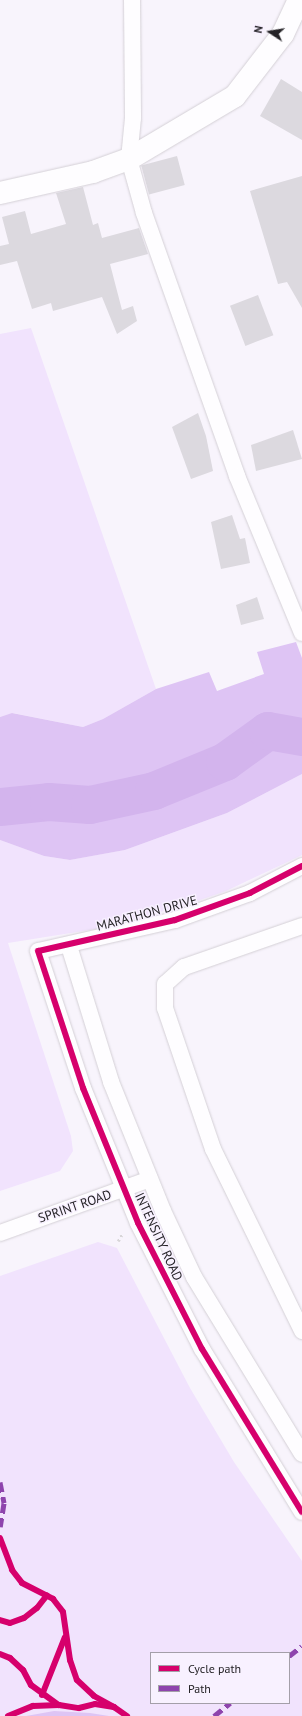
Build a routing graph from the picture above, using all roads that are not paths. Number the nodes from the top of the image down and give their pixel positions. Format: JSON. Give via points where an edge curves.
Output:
{"nodes":[{"id":1,"x":132,"y":0,"type":"edge"},
{"id":2,"x":299,"y":0,"type":"edge"},
{"id":3,"x":129,"y":160,"type":"junction"},
{"id":4,"x":0,"y":193,"type":"edge"},
{"id":5,"x":302,"y":633,"type":"edge"},
{"id":6,"x":302,"y":866,"type":"edge"},
{"id":7,"x":302,"y":926,"type":"edge"},
{"id":8,"x":69,"y":946,"type":"junction"},
{"id":9,"x":38,"y":951,"type":"joint"},
{"id":10,"x":150,"y":1179,"type":"junction"},
{"id":11,"x":124,"y":1189,"type":"junction"},
{"id":12,"x":0,"y":1233,"type":"edge"},
{"id":13,"x":302,"y":1331,"type":"edge"},
{"id":14,"x":302,"y":1454,"type":"edge"},
{"id":15,"x":302,"y":1512,"type":"edge"}],
"edges":[{"from":1,"to":3,"type":"street","via":[[133,118]]},
{"from":2,"to":3,"type":"street","via":[[283,34],[235,96]]},
{"from":3,"to":4,"type":"street","via":[[94,172]]},
{"from":3,"to":5,"type":"street","via":[[146,220],[237,476]]},
{"from":6,"to":8,"type":"street","name":"MARATHON DRIVE","via":[[250,893],[176,920]]},
{"from":7,"to":13,"type":"street","via":[[184,967],[165,984],[165,1008],[213,1149]]},
{"from":8,"to":9,"type":"street","name":"MARATHON DRIVE"},
{"from":8,"to":10,"type":"street","name":"INTENSITY ROAD","via":[[111,1082]]},
{"from":9,"to":11,"type":"street","name":"INTENSITY ROAD","via":[[83,1088]]},
{"from":10,"to":11,"type":"street","name":"SPRINT ROAD"},
{"from":10,"to":14,"type":"street","name":"INTENSITY ROAD","via":[[194,1277]]},
{"from":11,"to":12,"type":"street","name":"SPRINT ROAD"},
{"from":11,"to":15,"type":"street","name":"INTENSITY ROAD","via":[[202,1348]]}]}
